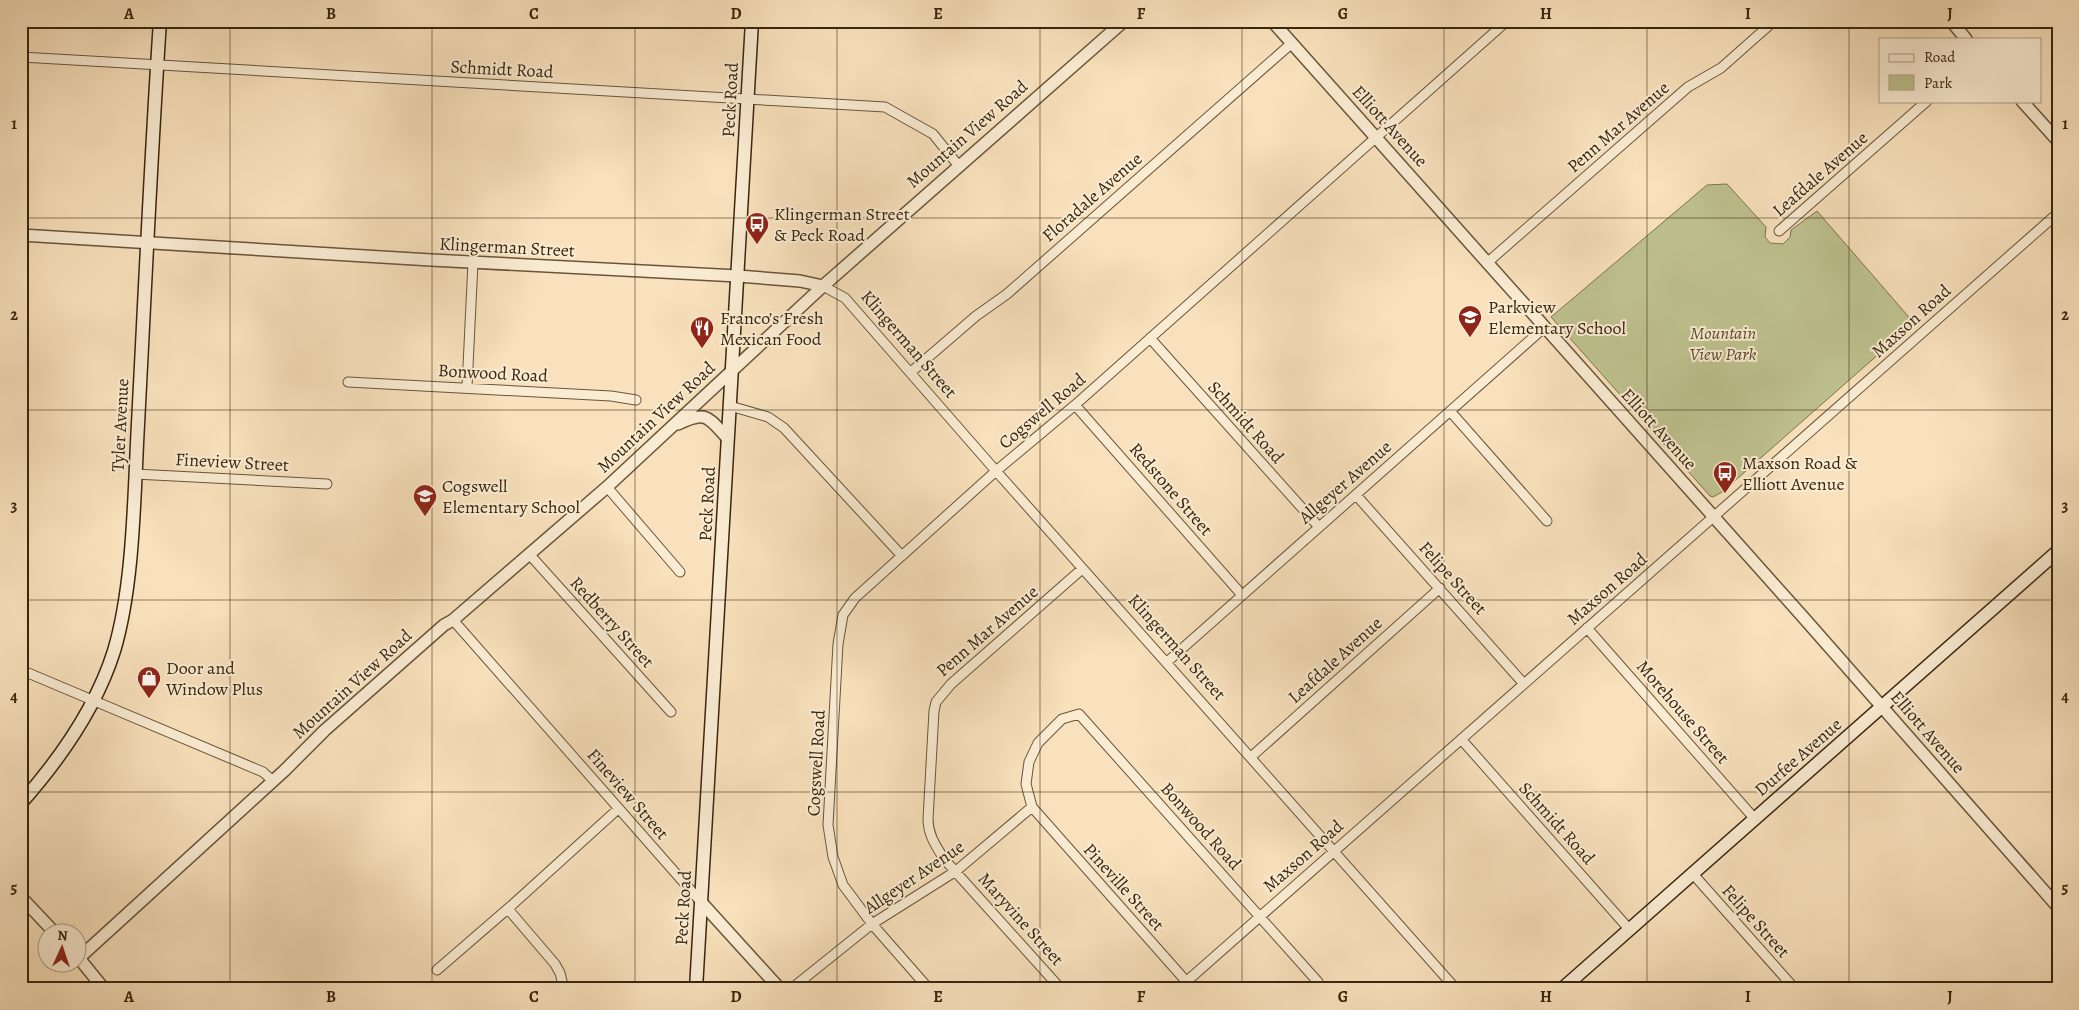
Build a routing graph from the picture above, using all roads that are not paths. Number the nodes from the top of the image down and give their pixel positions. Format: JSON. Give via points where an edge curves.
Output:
{"nodes":[{"id":1,"x":160,"y":21,"type":"edge"},
{"id":2,"x":752,"y":21,"type":"edge"},
{"id":3,"x":1124,"y":21,"type":"edge"},
{"id":4,"x":1272,"y":21,"type":"edge"},
{"id":5,"x":1507,"y":21,"type":"edge"},
{"id":6,"x":1774,"y":21,"type":"edge"},
{"id":7,"x":1951,"y":21,"type":"edge"},
{"id":8,"x":1965,"y":38,"type":"edge"},
{"id":9,"x":1292,"y":43,"type":"junction"},
{"id":10,"x":21,"y":57,"type":"edge"},
{"id":11,"x":157,"y":65,"type":"junction"},
{"id":12,"x":748,"y":100,"type":"junction"},
{"id":13,"x":1926,"y":102,"type":"edge"},
{"id":14,"x":2023,"y":102,"type":"edge"},
{"id":15,"x":1377,"y":137,"type":"junction"},
{"id":16,"x":2058,"y":141,"type":"edge"},
{"id":17,"x":958,"y":165,"type":"junction"},
{"id":18,"x":2058,"y":213,"type":"edge"},
{"id":19,"x":1779,"y":231,"type":"dead end"},
{"id":20,"x":21,"y":235,"type":"edge"},
{"id":21,"x":148,"y":243,"type":"junction"},
{"id":22,"x":474,"y":262,"type":"junction"},
{"id":23,"x":1488,"y":262,"type":"junction"},
{"id":24,"x":738,"y":276,"type":"junction"},
{"id":25,"x":822,"y":286,"type":"junction"},
{"id":26,"x":1545,"y":328,"type":"junction"},
{"id":27,"x":1150,"y":338,"type":"junction"},
{"id":28,"x":732,"y":370,"type":"junction"},
{"id":29,"x":911,"y":372,"type":"junction"},
{"id":30,"x":348,"y":382,"type":"dead end"},
{"id":31,"x":467,"y":387,"type":"junction"},
{"id":32,"x":636,"y":400,"type":"dead end"},
{"id":33,"x":1075,"y":405,"type":"junction"},
{"id":34,"x":730,"y":406,"type":"junction"},
{"id":35,"x":1450,"y":411,"type":"junction"},
{"id":36,"x":667,"y":430,"type":"junction"},
{"id":37,"x":728,"y":439,"type":"junction"},
{"id":38,"x":996,"y":471,"type":"junction"},
{"id":39,"x":135,"y":474,"type":"junction"},
{"id":40,"x":327,"y":484,"type":"dead end"},
{"id":41,"x":607,"y":487,"type":"junction"},
{"id":42,"x":1356,"y":495,"type":"junction"},
{"id":43,"x":1713,"y":517,"type":"junction"},
{"id":44,"x":1547,"y":521,"type":"dead end"},
{"id":45,"x":1319,"y":527,"type":"junction"},
{"id":46,"x":2058,"y":551,"type":"edge"},
{"id":47,"x":530,"y":555,"type":"junction"},
{"id":48,"x":902,"y":556,"type":"junction"},
{"id":49,"x":1082,"y":569,"type":"junction"},
{"id":50,"x":680,"y":572,"type":"dead end"},
{"id":51,"x":1440,"y":588,"type":"junction"},
{"id":52,"x":1242,"y":595,"type":"junction"},
{"id":53,"x":453,"y":620,"type":"junction"},
{"id":54,"x":1587,"y":628,"type":"junction"},
{"id":55,"x":1167,"y":662,"type":"junction"},
{"id":56,"x":21,"y":670,"type":"edge"},
{"id":57,"x":1524,"y":684,"type":"junction"},
{"id":58,"x":93,"y":702,"type":"junction"},
{"id":59,"x":1882,"y":707,"type":"junction"},
{"id":60,"x":671,"y":712,"type":"dead end"},
{"id":61,"x":1460,"y":740,"type":"junction"},
{"id":62,"x":1251,"y":757,"type":"junction"},
{"id":63,"x":273,"y":781,"type":"junction"},
{"id":64,"x":21,"y":803,"type":"edge"},
{"id":65,"x":1032,"y":807,"type":"junction"},
{"id":66,"x":618,"y":809,"type":"junction"},
{"id":67,"x":1754,"y":818,"type":"junction"},
{"id":68,"x":1334,"y":852,"type":"junction"},
{"id":69,"x":956,"y":871,"type":"junction"},
{"id":70,"x":1693,"y":874,"type":"junction"},
{"id":71,"x":21,"y":898,"type":"edge"},
{"id":72,"x":701,"y":902,"type":"junction"},
{"id":73,"x":2058,"y":907,"type":"edge"},
{"id":74,"x":508,"y":909,"type":"junction"},
{"id":75,"x":1260,"y":916,"type":"junction"},
{"id":76,"x":44,"y":922,"type":"edge"},
{"id":77,"x":872,"y":924,"type":"junction"},
{"id":78,"x":1629,"y":929,"type":"junction"},
{"id":79,"x":88,"y":948,"type":"edge"},
{"id":80,"x":88,"y":969,"type":"edge"},
{"id":81,"x":437,"y":970,"type":"dead end"},
{"id":82,"x":1186,"y":981,"type":"junction"},
{"id":83,"x":1318,"y":982,"type":"dead end"},
{"id":84,"x":104,"y":989,"type":"edge"},
{"id":85,"x":564,"y":989,"type":"edge"},
{"id":86,"x":696,"y":989,"type":"edge"},
{"id":87,"x":780,"y":989,"type":"edge"},
{"id":88,"x":791,"y":989,"type":"edge"},
{"id":89,"x":929,"y":989,"type":"edge"},
{"id":90,"x":1061,"y":989,"type":"edge"},
{"id":91,"x":1178,"y":989,"type":"edge"},
{"id":92,"x":1193,"y":989,"type":"edge"},
{"id":93,"x":1456,"y":989,"type":"edge"},
{"id":94,"x":1562,"y":989,"type":"edge"},
{"id":95,"x":1794,"y":989,"type":"edge"}],
"edges":[{"from":1,"to":11,"type":"main road","name":"Tyler Avenue"},
{"from":2,"to":12,"type":"main road","name":"Peck Road"},
{"from":3,"to":17,"type":"street","name":"Mountain View Road"},
{"from":4,"to":9,"type":"street","name":"Elliott Avenue"},
{"from":5,"to":15,"type":"street","name":"Cogswell Road"},
{"from":6,"to":23,"type":"street","name":"Penn Mar Avenue","via":[[1721,68],[1688,87]]},
{"from":7,"to":8,"type":"street"},
{"from":9,"to":15,"type":"street","name":"Elliott Avenue"},
{"from":9,"to":29,"type":"street","name":"Floradale Avenue","via":[[1007,294]]},
{"from":10,"to":11,"type":"street","name":"Schmidt Road"},
{"from":11,"to":12,"type":"street","name":"Schmidt Road"},
{"from":11,"to":21,"type":"main road","name":"Tyler Avenue"},
{"from":12,"to":17,"type":"street","name":"Schmidt Road","via":[[885,107],[933,134]]},
{"from":12,"to":24,"type":"main road","name":"Peck Road"},
{"from":13,"to":19,"type":"street","name":"Leafdale Avenue"},
{"from":14,"to":16,"type":"street"},
{"from":15,"to":23,"type":"street","name":"Elliott Avenue"},
{"from":15,"to":27,"type":"street","name":"Cogswell Road"},
{"from":17,"to":25,"type":"street","name":"Mountain View Road"},
{"from":18,"to":43,"type":"street","name":"Maxson Road"},
{"from":20,"to":21,"type":"street","name":"Klingerman Street"},
{"from":21,"to":22,"type":"street","name":"Klingerman Street"},
{"from":21,"to":39,"type":"main road","name":"Tyler Avenue"},
{"from":22,"to":24,"type":"street","name":"Klingerman Street"},
{"from":22,"to":31,"type":"street"},
{"from":23,"to":26,"type":"street","name":"Elliott Avenue"},
{"from":24,"to":25,"type":"street","name":"Klingerman Street"},
{"from":24,"to":28,"type":"main road","name":"Peck Road"},
{"from":25,"to":28,"type":"street","name":"Mountain View Road"},
{"from":25,"to":29,"type":"street","name":"Klingerman Street","via":[[845,298]]},
{"from":26,"to":35,"type":"street","name":"Allgeyer Avenue"},
{"from":26,"to":43,"type":"street","name":"Elliott Avenue"},
{"from":27,"to":33,"type":"street","name":"Cogswell Road"},
{"from":27,"to":45,"type":"street","name":"Schmidt Road"},
{"from":28,"to":34,"type":"main road","name":"Peck Road"},
{"from":28,"to":36,"type":"street","name":"Mountain View Road"},
{"from":29,"to":38,"type":"street","name":"Klingerman Street"},
{"from":30,"to":31,"type":"street","name":"Bonwood Road"},
{"from":31,"to":32,"type":"street","name":"Bonwood Road"},
{"from":33,"to":38,"type":"street","name":"Cogswell Road"},
{"from":33,"to":52,"type":"street","name":"Redstone Street"},
{"from":34,"to":37,"type":"main road","name":"Peck Road"},
{"from":34,"to":48,"type":"street","via":[[768,417],[784,428]]},
{"from":35,"to":42,"type":"street","name":"Allgeyer Avenue"},
{"from":35,"to":44,"type":"street"},
{"from":36,"to":37,"type":"street","via":[[702,416],[709,418]]},
{"from":36,"to":41,"type":"street","name":"Mountain View Road"},
{"from":37,"to":72,"type":"main road","name":"Peck Road"},
{"from":38,"to":48,"type":"street","name":"Cogswell Road"},
{"from":38,"to":49,"type":"street","name":"Klingerman Street"},
{"from":39,"to":40,"type":"street","name":"Fineview Street"},
{"from":39,"to":58,"type":"main road","name":"Tyler Avenue","via":[[130,554],[120,628],[114,652]]},
{"from":41,"to":47,"type":"street","name":"Mountain View Road"},
{"from":41,"to":50,"type":"street"},
{"from":42,"to":45,"type":"street","name":"Allgeyer Avenue"},
{"from":42,"to":51,"type":"street","name":"Felipe Street"},
{"from":43,"to":54,"type":"street","name":"Maxson Road"},
{"from":43,"to":59,"type":"street","name":"Elliott Avenue"},
{"from":45,"to":52,"type":"street","name":"Allgeyer Avenue"},
{"from":46,"to":59,"type":"main road","name":"Durfee Avenue"},
{"from":47,"to":53,"type":"street","name":"Mountain View Road"},
{"from":47,"to":60,"type":"street","name":"Redberry Street"},
{"from":48,"to":77,"type":"street","name":"Cogswell Road","via":[[848,606],[843,615],[838,644],[828,826],[833,857],[843,885]]},
{"from":49,"to":55,"type":"street","name":"Klingerman Street"},
{"from":49,"to":69,"type":"street","name":"Penn Mar Avenue","via":[[944,690],[936,702],[928,829],[944,859]]},
{"from":51,"to":57,"type":"street","name":"Felipe Street"},
{"from":51,"to":62,"type":"street","name":"Leafdale Avenue"},
{"from":52,"to":55,"type":"street","name":"Allgeyer Avenue"},
{"from":53,"to":63,"type":"street","name":"Mountain View Road","via":[[338,719]]},
{"from":53,"to":66,"type":"street","name":"Fineview Street"},
{"from":54,"to":57,"type":"street","name":"Maxson Road"},
{"from":54,"to":67,"type":"street","name":"Morehouse Street"},
{"from":55,"to":62,"type":"street","name":"Klingerman Street"},
{"from":56,"to":58,"type":"street"},
{"from":57,"to":61,"type":"street","name":"Maxson Road"},
{"from":58,"to":63,"type":"street","via":[[263,772]]},
{"from":58,"to":64,"type":"main road","name":"Tyler Avenue","via":[[59,756]]},
{"from":59,"to":67,"type":"main road","name":"Durfee Avenue"},
{"from":59,"to":73,"type":"street","name":"Elliott Avenue"},
{"from":61,"to":68,"type":"street","name":"Maxson Road"},
{"from":61,"to":78,"type":"street","name":"Schmidt Road"},
{"from":62,"to":68,"type":"street","name":"Klingerman Street"},
{"from":63,"to":79,"type":"street","name":"Mountain View Road"},
{"from":65,"to":69,"type":"street","name":"Allgeyer Avenue"},
{"from":65,"to":75,"type":"street","name":"Bonwood Road","via":[[1026,784],[1038,743],[1062,719],[1079,714]]},
{"from":65,"to":82,"type":"street","name":"Pineville Street"},
{"from":66,"to":72,"type":"street","name":"Fineview Street"},
{"from":66,"to":74,"type":"street"},
{"from":67,"to":70,"type":"main road","name":"Durfee Avenue"},
{"from":68,"to":75,"type":"street","name":"Maxson Road"},
{"from":68,"to":93,"type":"street","name":"Klingerman Street"},
{"from":69,"to":77,"type":"street","name":"Allgeyer Avenue"},
{"from":69,"to":90,"type":"street","name":"Maryvine Street"},
{"from":70,"to":78,"type":"main road","name":"Durfee Avenue"},
{"from":70,"to":95,"type":"street","name":"Felipe Street"},
{"from":71,"to":76,"type":"street"},
{"from":72,"to":86,"type":"main road","name":"Peck Road"},
{"from":72,"to":87,"type":"street","name":"Fineview Street"},
{"from":74,"to":81,"type":"street"},
{"from":74,"to":85,"type":"street","via":[[555,964]]},
{"from":75,"to":82,"type":"street","name":"Maxson Road"},
{"from":75,"to":83,"type":"street","name":"Bonwood Road"},
{"from":77,"to":88,"type":"street","name":"Allgeyer Avenue"},
{"from":77,"to":89,"type":"street"},
{"from":78,"to":94,"type":"main road","name":"Durfee Avenue"},
{"from":80,"to":84,"type":"street"},
{"from":82,"to":91,"type":"street","name":"Maxson Road"},
{"from":82,"to":92,"type":"street","name":"Pineville Street"}]}
